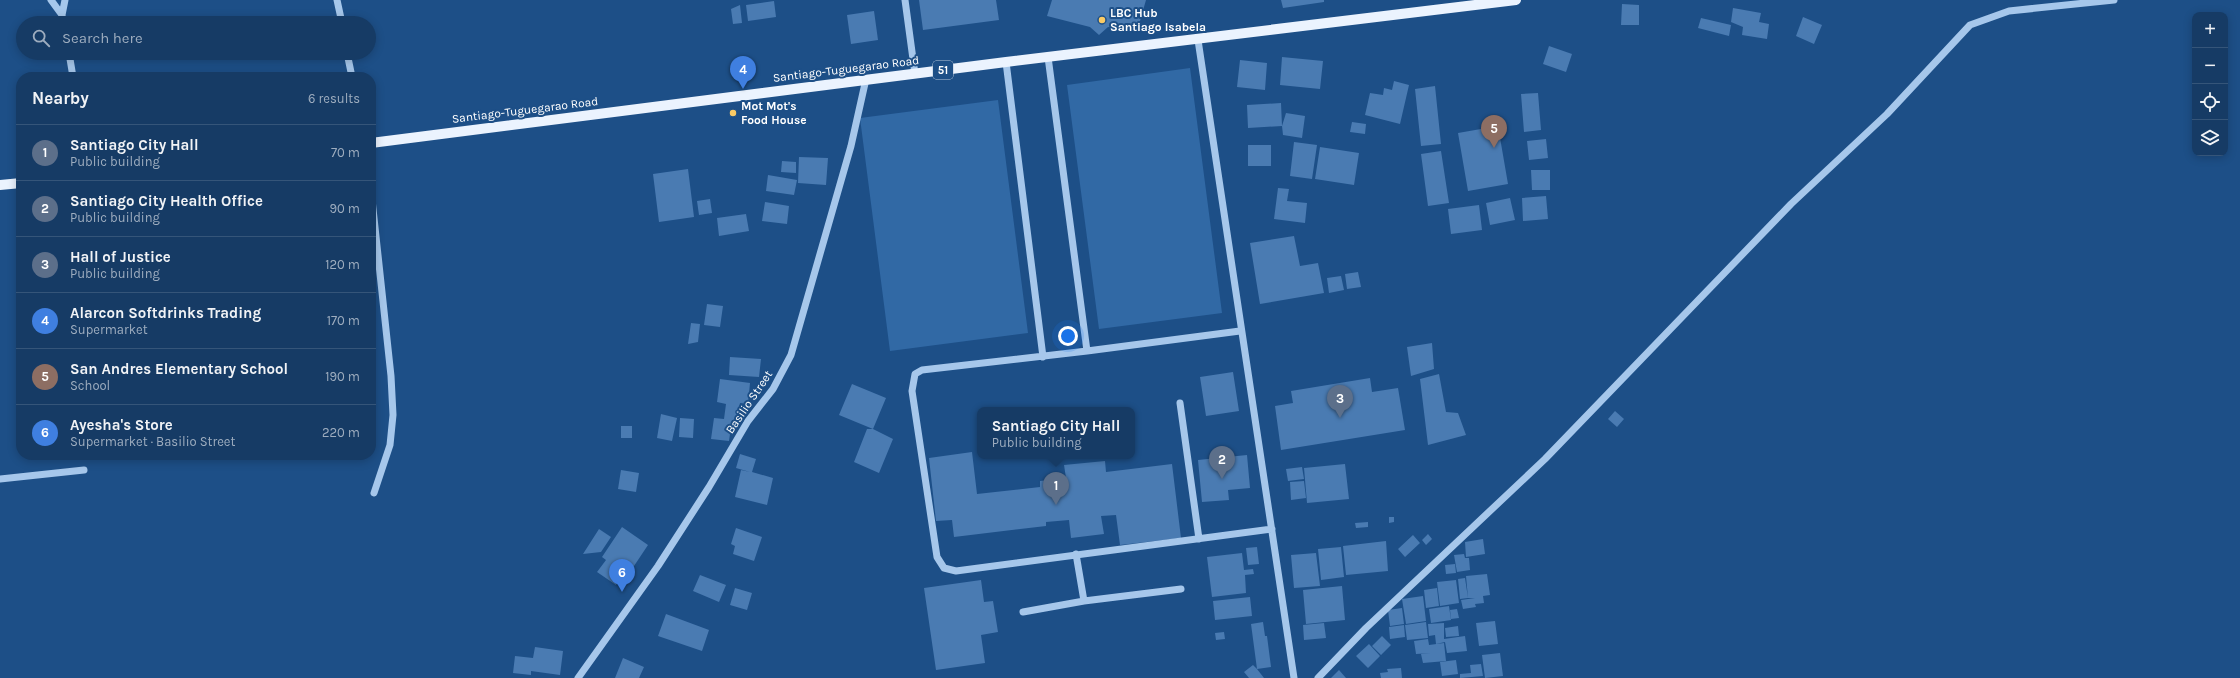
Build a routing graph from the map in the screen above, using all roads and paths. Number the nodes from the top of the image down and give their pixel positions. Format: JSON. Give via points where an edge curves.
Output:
{"nodes":[{"id":1,"x":51,"y":0,"type":"edge"},
{"id":2,"x":65,"y":0,"type":"edge"},
{"id":3,"x":337,"y":0,"type":"edge"},
{"id":4,"x":905,"y":0,"type":"edge"},
{"id":5,"x":1516,"y":0,"type":"edge"},
{"id":6,"x":2114,"y":0,"type":"edge"},
{"id":7,"x":61,"y":16,"type":"edge"},
{"id":8,"x":63,"y":16,"type":"edge"},
{"id":9,"x":340,"y":16,"type":"edge"},
{"id":10,"x":1198,"y":40,"type":"junction"},
{"id":11,"x":1048,"y":57,"type":"junction"},
{"id":12,"x":70,"y":60,"type":"edge"},
{"id":13,"x":349,"y":60,"type":"edge"},
{"id":14,"x":1006,"y":62,"type":"junction"},
{"id":15,"x":72,"y":72,"type":"edge"},
{"id":16,"x":351,"y":72,"type":"edge"},
{"id":17,"x":915,"y":74,"type":"junction"},
{"id":18,"x":866,"y":80,"type":"junction"},
{"id":19,"x":376,"y":142,"type":"edge"},
{"id":20,"x":16,"y":183,"type":"edge"},
{"id":21,"x":0,"y":185,"type":"edge"},
{"id":22,"x":376,"y":236,"type":"edge"},
{"id":23,"x":1240,"y":331,"type":"junction"},
{"id":24,"x":1087,"y":352,"type":"junction"},
{"id":25,"x":1043,"y":357,"type":"junction"},
{"id":26,"x":1180,"y":403,"type":"dead end"},
{"id":27,"x":84,"y":470,"type":"dead end"},
{"id":28,"x":0,"y":478,"type":"edge"},
{"id":29,"x":374,"y":493,"type":"dead end"},
{"id":30,"x":1272,"y":529,"type":"junction"},
{"id":31,"x":1199,"y":538,"type":"junction"},
{"id":32,"x":1076,"y":554,"type":"junction"},
{"id":33,"x":1181,"y":589,"type":"dead end"},
{"id":34,"x":1084,"y":601,"type":"junction"},
{"id":35,"x":1023,"y":612,"type":"dead end"},
{"id":36,"x":578,"y":678,"type":"edge"},
{"id":37,"x":1294,"y":678,"type":"edge"},
{"id":38,"x":1318,"y":678,"type":"edge"}],
"edges":[{"from":1,"to":7,"type":"street"},
{"from":2,"to":8,"type":"street"},
{"from":3,"to":9,"type":"street"},
{"from":4,"to":17,"type":"street"},
{"from":5,"to":10,"type":"main road","name":"Santiago-Tuguegarao Road","number":"51"},
{"from":6,"to":38,"type":"street","via":[[2009,11],[1970,24],[1887,114],[1791,204],[1545,459],[1366,628]]},
{"from":10,"to":11,"type":"main road","name":"Santiago-Tuguegarao Road","number":"51"},
{"from":10,"to":23,"type":"street"},
{"from":11,"to":14,"type":"main road","name":"Santiago-Tuguegarao Road","number":"51"},
{"from":11,"to":24,"type":"street"},
{"from":12,"to":15,"type":"street"},
{"from":13,"to":16,"type":"street"},
{"from":14,"to":17,"type":"main road","name":"Santiago-Tuguegarao Road","number":"51"},
{"from":14,"to":25,"type":"street"},
{"from":17,"to":18,"type":"main road","name":"Santiago-Tuguegarao Road","number":"51"},
{"from":18,"to":19,"type":"main road","name":"Santiago-Tuguegarao Road","number":"51"},
{"from":18,"to":36,"type":"street","name":"Basilio Street","via":[[851,146],[791,356],[773,390],[748,421],[658,566]]},
{"from":20,"to":21,"type":"main road"},
{"from":22,"to":29,"type":"street","via":[[393,415],[390,445]]},
{"from":23,"to":24,"type":"street"},
{"from":23,"to":30,"type":"street"},
{"from":24,"to":25,"type":"street"},
{"from":25,"to":32,"type":"street","via":[[922,370],[915,374],[912,391],[937,558],[944,568],[956,570]]},
{"from":26,"to":31,"type":"street"},
{"from":27,"to":28,"type":"street"},
{"from":30,"to":31,"type":"street"},
{"from":30,"to":37,"type":"street"},
{"from":31,"to":32,"type":"street"},
{"from":32,"to":34,"type":"street"},
{"from":33,"to":34,"type":"street"},
{"from":34,"to":35,"type":"street"}]}
